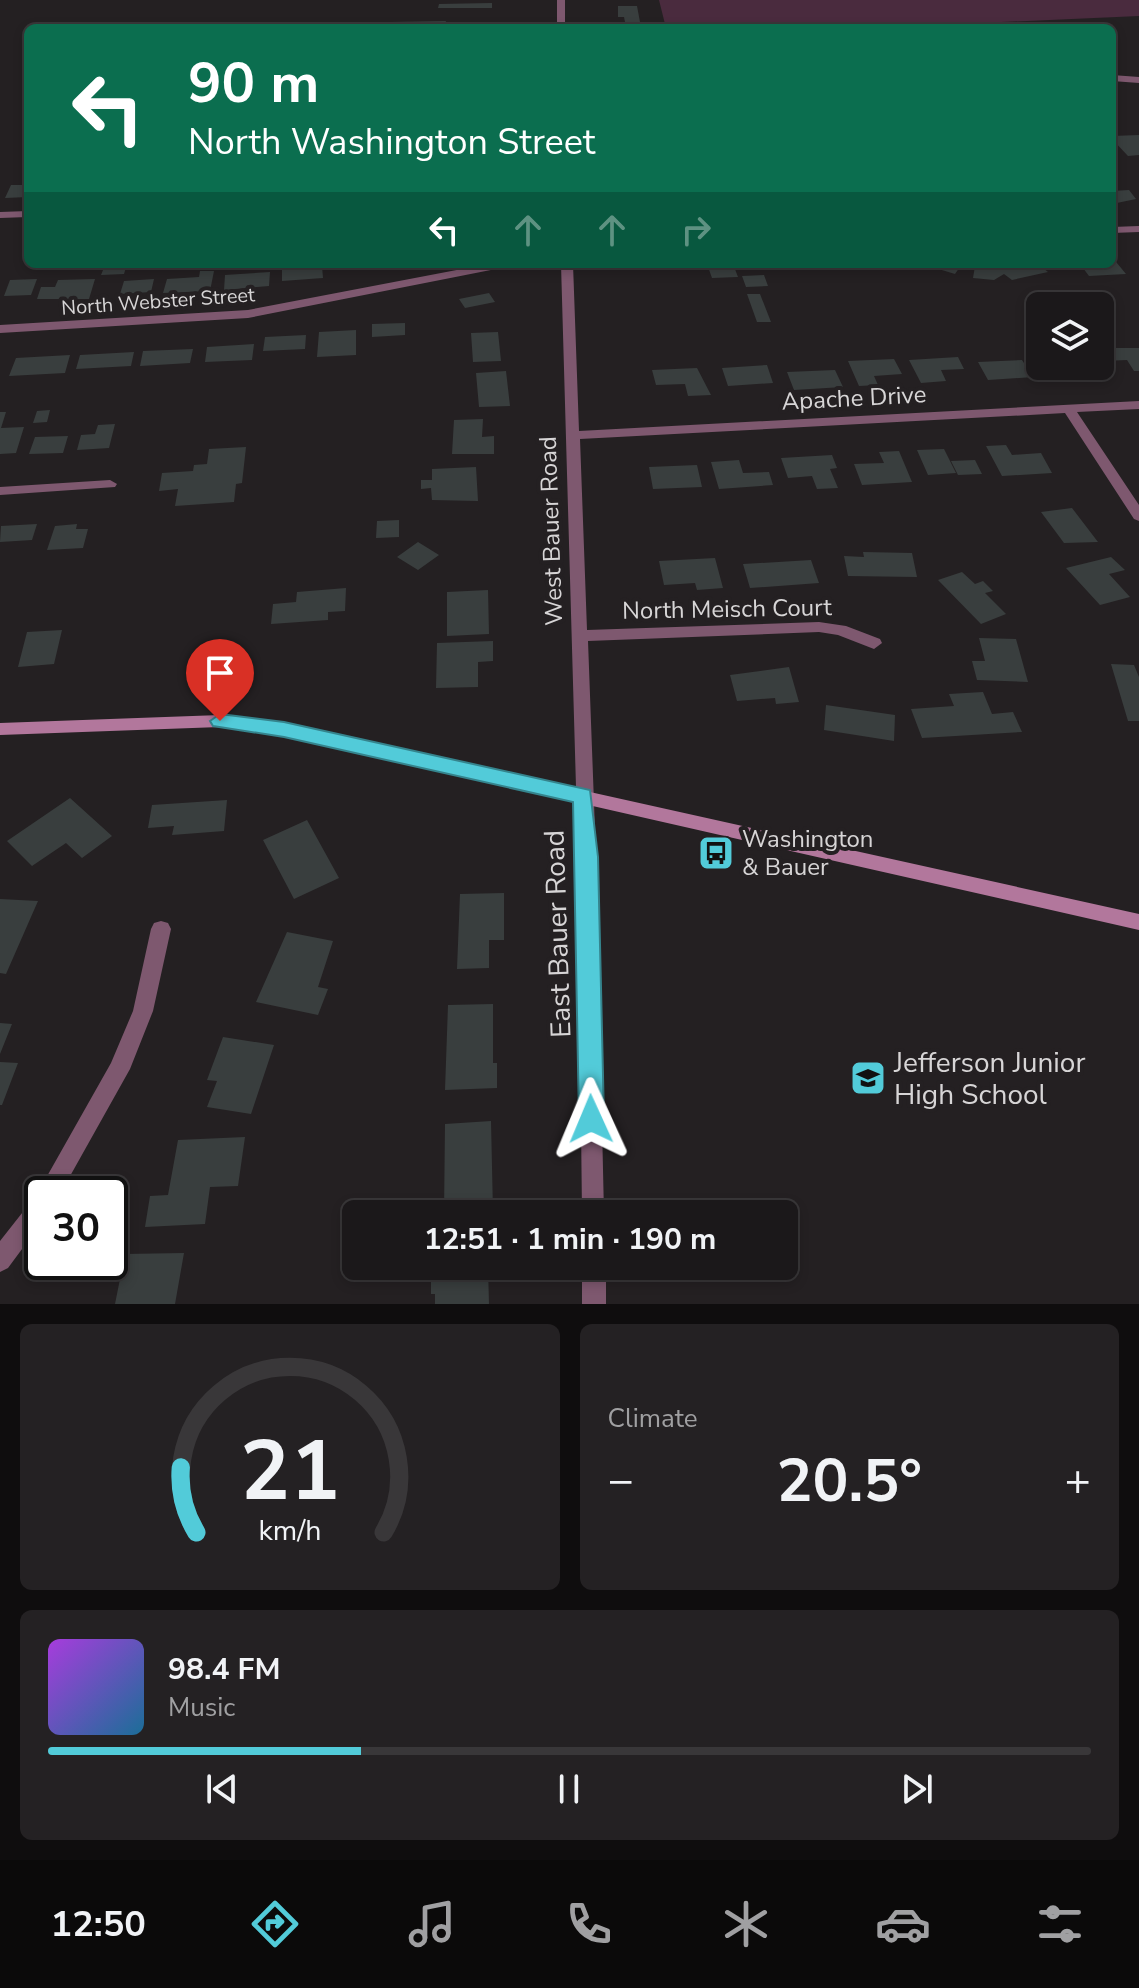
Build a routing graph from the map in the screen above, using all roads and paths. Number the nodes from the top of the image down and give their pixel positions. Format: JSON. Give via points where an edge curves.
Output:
{"nodes":[{"id":1,"x":561,"y":0,"type":"edge"},
{"id":2,"x":561,"y":24,"type":"edge"},
{"id":3,"x":1116,"y":78,"type":"edge"},
{"id":4,"x":1139,"y":80,"type":"edge"},
{"id":5,"x":24,"y":215,"type":"edge"},
{"id":6,"x":1,"y":218,"type":"edge"},
{"id":7,"x":1139,"y":229,"type":"edge"},
{"id":8,"x":1116,"y":230,"type":"edge"},
{"id":9,"x":487,"y":268,"type":"edge"},
{"id":10,"x":567,"y":268,"type":"edge"},
{"id":11,"x":0,"y":329,"type":"edge"},
{"id":12,"x":1139,"y":405,"type":"edge"},
{"id":13,"x":1068,"y":408,"type":"junction"},
{"id":14,"x":572,"y":435,"type":"junction"},
{"id":15,"x":110,"y":484,"type":"dead end"},
{"id":16,"x":0,"y":491,"type":"edge"},
{"id":17,"x":1139,"y":516,"type":"edge"},
{"id":18,"x":578,"y":636,"type":"junction"},
{"id":19,"x":874,"y":643,"type":"dead end"},
{"id":20,"x":0,"y":729,"type":"edge"},
{"id":21,"x":582,"y":796,"type":"junction"},
{"id":22,"x":1139,"y":922,"type":"edge"},
{"id":23,"x":161,"y":929,"type":"dead end"},
{"id":24,"x":58,"y":1176,"type":"edge"},
{"id":25,"x":593,"y":1200,"type":"edge"},
{"id":26,"x":24,"y":1227,"type":"edge"},
{"id":27,"x":0,"y":1260,"type":"edge"},
{"id":28,"x":594,"y":1280,"type":"edge"},
{"id":29,"x":594,"y":1304,"type":"edge"}],
"edges":[{"from":1,"to":2,"type":"street"},
{"from":3,"to":4,"type":"street"},
{"from":5,"to":6,"type":"street"},
{"from":7,"to":8,"type":"street"},
{"from":9,"to":11,"type":"street","name":"North Webster Street","via":[[234,316]]},
{"from":10,"to":14,"type":"street","name":"West Bauer Road"},
{"from":12,"to":13,"type":"street","name":"Apache Drive"},
{"from":13,"to":14,"type":"street","name":"Apache Drive"},
{"from":13,"to":17,"type":"street"},
{"from":14,"to":18,"type":"street","name":"West Bauer Road"},
{"from":15,"to":16,"type":"street"},
{"from":18,"to":19,"type":"street","name":"North Meisch Court","via":[[819,627]]},
{"from":18,"to":21,"type":"street","name":"West Bauer Road"},
{"from":20,"to":21,"type":"main road","via":[[220,721],[299,733]]},
{"from":21,"to":22,"type":"main road"},
{"from":21,"to":25,"type":"street","name":"East Bauer Road"},
{"from":23,"to":24,"type":"street","via":[[143,1011],[119,1069]]},
{"from":26,"to":27,"type":"street"},
{"from":28,"to":29,"type":"street"}]}
